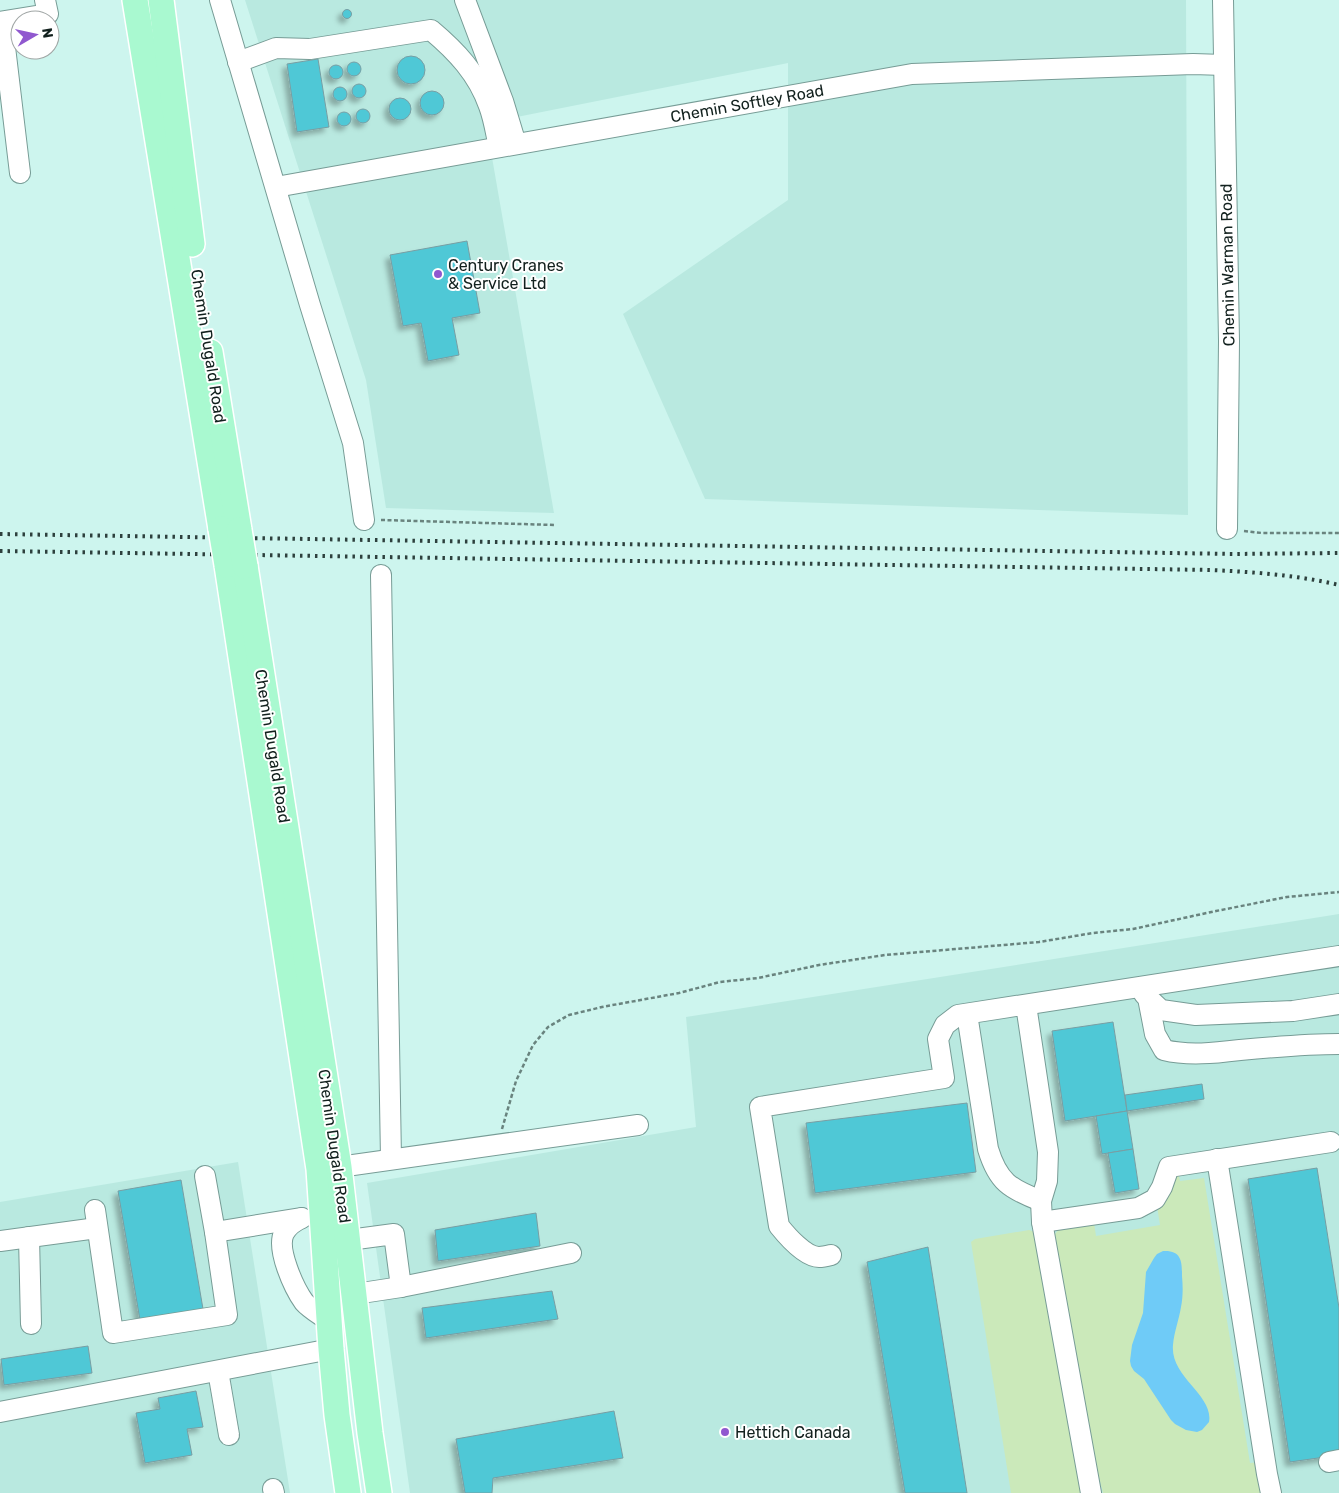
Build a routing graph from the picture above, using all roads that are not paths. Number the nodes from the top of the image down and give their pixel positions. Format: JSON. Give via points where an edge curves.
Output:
{"nodes":[{"id":1,"x":45,"y":0,"type":"edge"},
{"id":2,"x":135,"y":0,"type":"edge"},
{"id":3,"x":161,"y":0,"type":"edge"},
{"id":4,"x":212,"y":0,"type":"edge"},
{"id":5,"x":220,"y":0,"type":"edge"},
{"id":6,"x":465,"y":0,"type":"edge"},
{"id":7,"x":1223,"y":0,"type":"edge"},
{"id":8,"x":1,"y":22,"type":"edge"},
{"id":9,"x":232,"y":56,"type":"junction"},
{"id":10,"x":1224,"y":65,"type":"junction"},
{"id":11,"x":507,"y":146,"type":"junction"},
{"id":12,"x":20,"y":173,"type":"dead end"},
{"id":13,"x":276,"y":187,"type":"junction"},
{"id":14,"x":364,"y":520,"type":"road end"},
{"id":15,"x":230,"y":529,"type":"junction"},
{"id":16,"x":1227,"y":529,"type":"road end"},
{"id":17,"x":236,"y":565,"type":"junction"},
{"id":18,"x":381,"y":575,"type":"dead end"},
{"id":19,"x":1339,"y":956,"type":"edge"},
{"id":20,"x":1142,"y":993,"type":"junction"},
{"id":21,"x":1339,"y":1004,"type":"edge"},
{"id":22,"x":1026,"y":1005,"type":"junction"},
{"id":23,"x":967,"y":1014,"type":"junction"},
{"id":24,"x":1339,"y":1044,"type":"edge"},
{"id":25,"x":638,"y":1125,"type":"dead end"},
{"id":26,"x":1331,"y":1142,"type":"dead end"},
{"id":27,"x":1217,"y":1159,"type":"junction"},
{"id":28,"x":391,"y":1160,"type":"junction"},
{"id":29,"x":339,"y":1167,"type":"junction"},
{"id":30,"x":205,"y":1176,"type":"dead end"},
{"id":31,"x":1041,"y":1201,"type":"junction"},
{"id":32,"x":323,"y":1214,"type":"junction"},
{"id":33,"x":1042,"y":1222,"type":"junction"},
{"id":34,"x":215,"y":1232,"type":"junction"},
{"id":35,"x":29,"y":1237,"type":"junction"},
{"id":36,"x":349,"y":1240,"type":"junction"},
{"id":37,"x":0,"y":1241,"type":"edge"},
{"id":38,"x":571,"y":1254,"type":"dead end"},
{"id":39,"x":831,"y":1256,"type":"dead end"},
{"id":40,"x":401,"y":1286,"type":"junction"},
{"id":41,"x":354,"y":1294,"type":"junction"},
{"id":42,"x":329,"y":1321,"type":"junction"},
{"id":43,"x":31,"y":1324,"type":"dead end"},
{"id":44,"x":331,"y":1349,"type":"junction"},
{"id":45,"x":218,"y":1371,"type":"junction"},
{"id":46,"x":0,"y":1412,"type":"edge"},
{"id":47,"x":229,"y":1434,"type":"dead end"},
{"id":48,"x":348,"y":1493,"type":"edge"},
{"id":49,"x":378,"y":1493,"type":"edge"},
{"id":50,"x":1091,"y":1493,"type":"edge"},
{"id":51,"x":1271,"y":1493,"type":"edge"}],
"edges":[{"from":1,"to":8,"type":"street","via":[[48,14]]},
{"from":2,"to":15,"type":"main road","name":"Chemin Dugald Road"},
{"from":3,"to":15,"type":"main road","name":"Chemin Dugald Road"},
{"from":4,"to":9,"type":"street"},
{"from":5,"to":9,"type":"street"},
{"from":6,"to":11,"type":"street","via":[[503,101]]},
{"from":7,"to":10,"type":"street","name":"Chemin Warman Road"},
{"from":8,"to":12,"type":"street"},
{"from":9,"to":11,"type":"street","via":[[276,48],[310,49],[432,30],[462,58],[478,81]]},
{"from":9,"to":13,"type":"street"},
{"from":10,"to":11,"type":"street","name":"Chemin Softley Road","via":[[912,74]]},
{"from":10,"to":16,"type":"street","name":"Chemin Warman Road","via":[[1229,341]]},
{"from":11,"to":13,"type":"street","name":"Chemin Softley Road"},
{"from":13,"to":14,"type":"street","via":[[353,443]]},
{"from":15,"to":17,"type":"main road","name":"Chemin Dugald Road","bridge":true},
{"from":17,"to":29,"type":"main road","name":"Chemin Dugald Road"},
{"from":17,"to":32,"type":"main road","name":"Chemin Dugald Road"},
{"from":18,"to":28,"type":"street"},
{"from":19,"to":20,"type":"street"},
{"from":20,"to":21,"type":"street","via":[[1161,1010],[1196,1015],[1293,1011]]},
{"from":20,"to":22,"type":"street"},
{"from":20,"to":24,"type":"street","via":[[1154,1034],[1164,1050],[1178,1054]]},
{"from":22,"to":23,"type":"street"},
{"from":22,"to":31,"type":"street","via":[[1048,1152],[1047,1181]]},
{"from":23,"to":31,"type":"street","via":[[993,1166],[1004,1181]]},
{"from":23,"to":39,"type":"street","via":[[958,1015],[945,1024],[938,1039],[944,1078],[760,1107],[779,1226],[806,1252],[817,1258]]},
{"from":25,"to":28,"type":"street"},
{"from":26,"to":27,"type":"street"},
{"from":27,"to":33,"type":"street","via":[[1169,1167],[1155,1200],[1138,1208]]},
{"from":27,"to":51,"type":"street"},
{"from":28,"to":29,"type":"street"},
{"from":29,"to":32,"type":"main road","name":"Chemin Dugald Road"},
{"from":30,"to":34,"type":"street"},
{"from":31,"to":33,"type":"street"},
{"from":32,"to":34,"type":"street"},
{"from":32,"to":36,"type":"main road","name":"Chemin Dugald Road"},
{"from":32,"to":42,"type":"main road","name":"Chemin Dugald Road"},
{"from":32,"to":42,"type":"street","via":[[291,1224],[284,1232],[281,1247],[305,1303]]},
{"from":33,"to":50,"type":"street"},
{"from":34,"to":35,"type":"street","via":[[227,1315],[113,1333],[96,1219]]},
{"from":35,"to":37,"type":"street"},
{"from":35,"to":43,"type":"street"},
{"from":36,"to":40,"type":"street","via":[[394,1234]]},
{"from":36,"to":41,"type":"main road","name":"Chemin Dugald Road"},
{"from":38,"to":40,"type":"street"},
{"from":40,"to":41,"type":"street"},
{"from":41,"to":49,"type":"main road","name":"Chemin Dugald Road"},
{"from":42,"to":44,"type":"main road","name":"Chemin Dugald Road"},
{"from":44,"to":45,"type":"street"},
{"from":44,"to":48,"type":"main road","name":"Chemin Dugald Road"},
{"from":45,"to":46,"type":"street"},
{"from":45,"to":47,"type":"street"}]}
